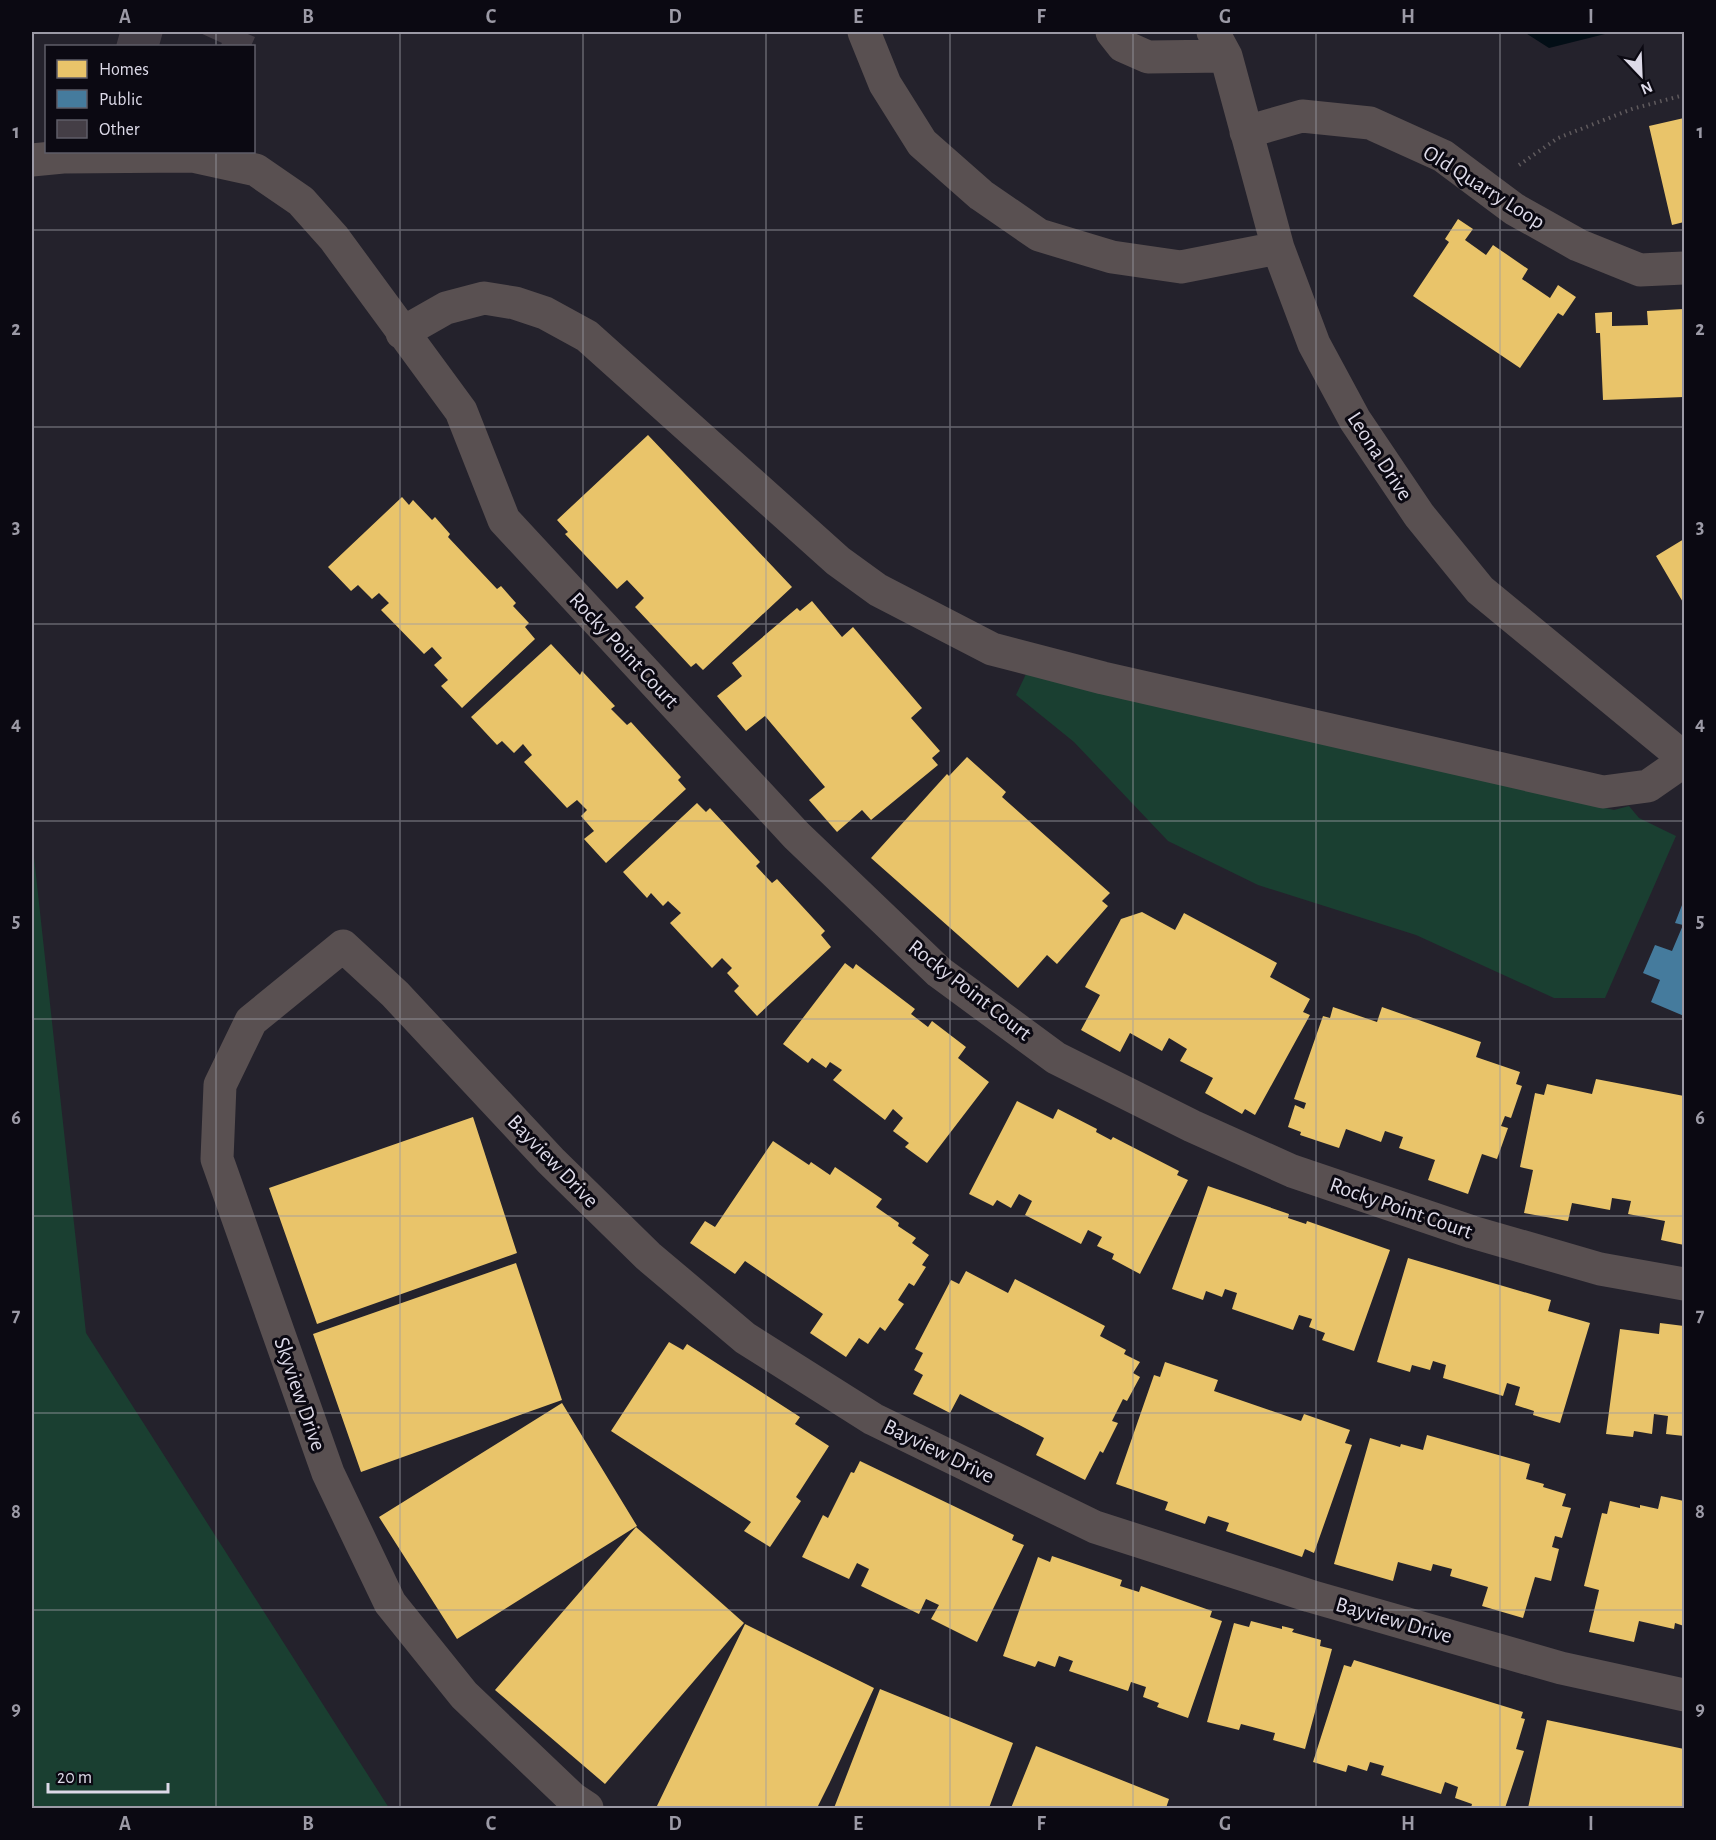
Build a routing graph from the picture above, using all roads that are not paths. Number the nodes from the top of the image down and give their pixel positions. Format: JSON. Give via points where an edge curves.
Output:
{"nodes":[{"id":1,"x":864,"y":32,"type":"edge"},
{"id":2,"x":1112,"y":32,"type":"edge"},
{"id":3,"x":1227,"y":40,"type":"edge"},
{"id":4,"x":1246,"y":132,"type":"junction"},
{"id":5,"x":32,"y":159,"type":"edge"},
{"id":6,"x":1278,"y":248,"type":"junction"},
{"id":7,"x":1684,"y":268,"type":"edge"},
{"id":8,"x":402,"y":333,"type":"junction"},
{"id":9,"x":1684,"y":759,"type":"edge"},
{"id":10,"x":343,"y":946,"type":"joint"},
{"id":11,"x":1684,"y":1284,"type":"edge"},
{"id":12,"x":1684,"y":1695,"type":"edge"},
{"id":13,"x":587,"y":1809,"type":"edge"}],
"edges":[{"from":1,"to":6,"type":"street","via":[[885,84],[922,143],[981,195],[1040,235],[1112,257],[1181,267]]},
{"from":2,"to":3,"type":"street","via":[[1123,46],[1148,57]]},
{"from":3,"to":4,"type":"street","name":"Leona Drive"},
{"from":4,"to":6,"type":"street","name":"Leona Drive"},
{"from":4,"to":7,"type":"street","name":"Old Quarry Loop","via":[[1302,116],[1370,123],[1443,156],[1514,209],[1578,245],[1640,270]]},
{"from":5,"to":8,"type":"street","name":"Rocky Point Court","via":[[192,156],[256,170],[301,201],[328,230]]},
{"from":6,"to":9,"type":"street","name":"Leona Drive","via":[[1314,344],[1355,420],[1419,515],[1480,590]]},
{"from":8,"to":9,"type":"street","via":[[446,308],[484,298],[515,303],[566,324],[587,336],[838,561],[878,590],[992,649],[1102,678],[1603,792],[1648,786]]},
{"from":8,"to":11,"type":"street","name":"Rocky Point Court","via":[[461,411],[504,520],[796,836],[939,972],[1056,1058],[1292,1171],[1472,1232],[1600,1269]]},
{"from":10,"to":12,"type":"street","name":"Bayview Drive","via":[[395,994],[551,1161],[648,1256],[745,1338],[873,1419],[1095,1527],[1310,1596],[1561,1668]]},
{"from":10,"to":13,"type":"street","name":"Skyview Drive","via":[[251,1021],[220,1085],[217,1159],[328,1473],[390,1603],[464,1695]]}]}
